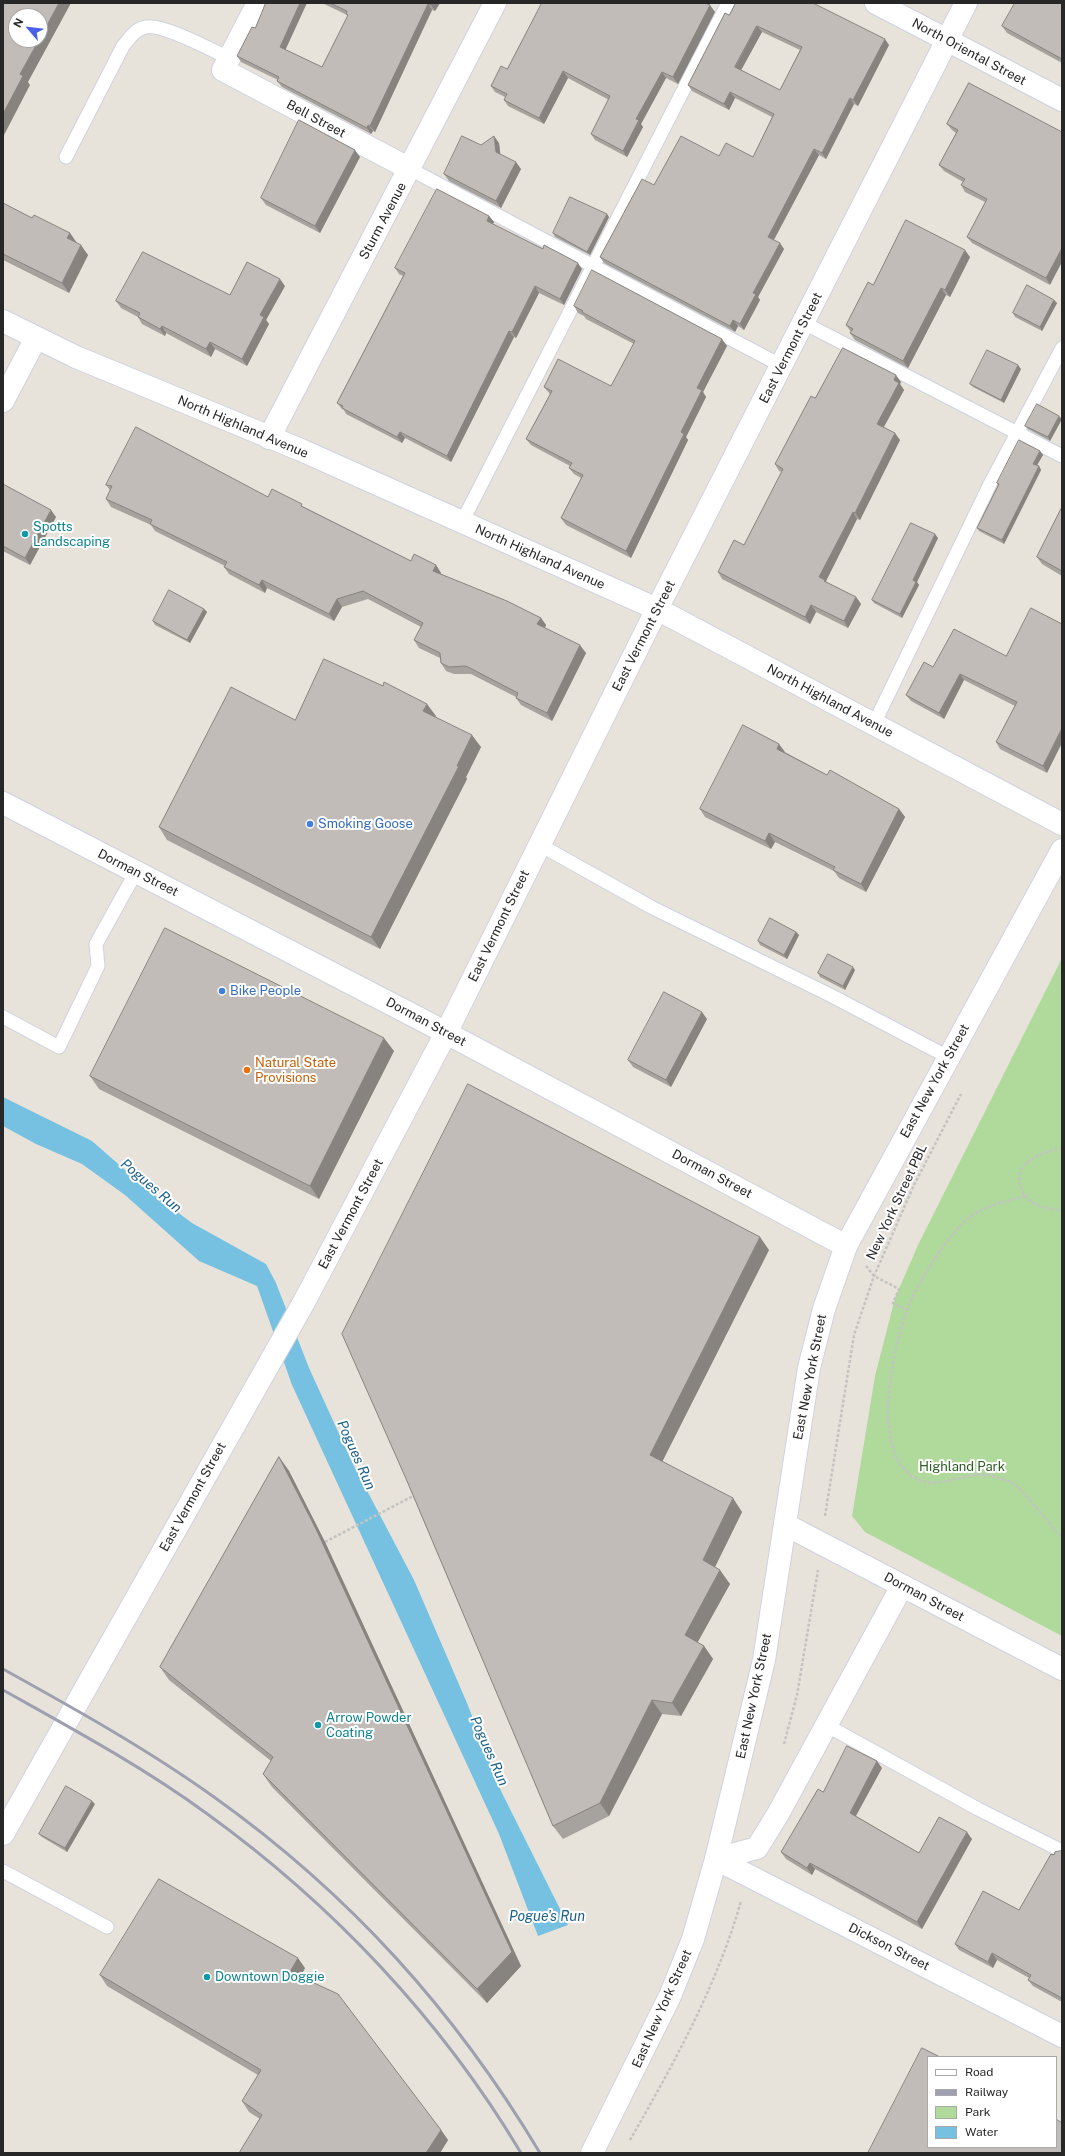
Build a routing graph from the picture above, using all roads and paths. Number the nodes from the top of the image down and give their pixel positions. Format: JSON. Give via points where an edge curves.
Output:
{"nodes":[{"id":1,"x":258,"y":3,"type":"edge"},
{"id":2,"x":495,"y":3,"type":"edge"},
{"id":3,"x":728,"y":3,"type":"edge"},
{"id":4,"x":876,"y":3,"type":"edge"},
{"id":5,"x":966,"y":3,"type":"edge"},
{"id":6,"x":947,"y":40,"type":"junction"},
{"id":7,"x":226,"y":64,"type":"junction"},
{"id":8,"x":1062,"y":100,"type":"edge"},
{"id":9,"x":66,"y":157,"type":"dead end"},
{"id":10,"x":410,"y":169,"type":"junction"},
{"id":11,"x":593,"y":266,"type":"junction"},
{"id":12,"x":3,"y":321,"type":"edge"},
{"id":13,"x":804,"y":323,"type":"junction"},
{"id":14,"x":36,"y":338,"type":"junction"},
{"id":15,"x":1062,"y":348,"type":"edge"},
{"id":16,"x":782,"y":366,"type":"junction"},
{"id":17,"x":3,"y":401,"type":"edge"},
{"id":18,"x":1018,"y":433,"type":"junction"},
{"id":19,"x":269,"y":438,"type":"junction"},
{"id":20,"x":1062,"y":456,"type":"edge"},
{"id":21,"x":462,"y":522,"type":"junction"},
{"id":22,"x":657,"y":609,"type":"junction"},
{"id":23,"x":874,"y":724,"type":"junction"},
{"id":24,"x":3,"y":803,"type":"edge"},
{"id":25,"x":1062,"y":824,"type":"edge"},
{"id":26,"x":540,"y":845,"type":"junction"},
{"id":27,"x":1062,"y":850,"type":"edge"},
{"id":28,"x":136,"y":872,"type":"junction"},
{"id":29,"x":3,"y":1017,"type":"edge"},
{"id":30,"x":446,"y":1033,"type":"junction"},
{"id":31,"x":948,"y":1057,"type":"junction"},
{"id":32,"x":965,"y":1086,"type":"dead end"},
{"id":33,"x":1062,"y":1148,"type":"edge"},
{"id":34,"x":1025,"y":1196,"type":"junction"},
{"id":35,"x":1062,"y":1211,"type":"edge"},
{"id":36,"x":846,"y":1246,"type":"junction"},
{"id":37,"x":874,"y":1276,"type":"junction"},
{"id":38,"x":908,"y":1310,"type":"junction"},
{"id":39,"x":416,"y":1494,"type":"edge"},
{"id":40,"x":786,"y":1525,"type":"junction"},
{"id":41,"x":1062,"y":1538,"type":"edge"},
{"id":42,"x":325,"y":1542,"type":"dead end"},
{"id":43,"x":821,"y":1544,"type":"junction"},
{"id":44,"x":902,"y":1586,"type":"junction"},
{"id":45,"x":1062,"y":1669,"type":"edge"},
{"id":46,"x":826,"y":1725,"type":"junction"},
{"id":47,"x":3,"y":1834,"type":"edge"},
{"id":48,"x":1062,"y":1851,"type":"edge"},
{"id":49,"x":716,"y":1859,"type":"junction"},
{"id":50,"x":3,"y":1871,"type":"edge"},
{"id":51,"x":107,"y":1927,"type":"dead end"},
{"id":52,"x":1062,"y":2036,"type":"edge"},
{"id":53,"x":592,"y":2153,"type":"edge"}],
"edges":[{"from":1,"to":7,"type":"street"},
{"from":2,"to":10,"type":"street","name":"Sturm Avenue"},
{"from":3,"to":11,"type":"lane"},
{"from":4,"to":6,"type":"street","name":"North Oriental Street"},
{"from":5,"to":6,"type":"street","name":"East Vermont Street"},
{"from":6,"to":8,"type":"street","name":"North Oriental Street"},
{"from":6,"to":13,"type":"street","name":"East Vermont Street"},
{"from":7,"to":9,"type":"lane","via":[[164,29],[147,26],[136,31],[123,46]]},
{"from":7,"to":10,"type":"street","name":"Bell Street"},
{"from":10,"to":11,"type":"lane"},
{"from":10,"to":19,"type":"street","name":"Sturm Avenue"},
{"from":11,"to":16,"type":"lane"},
{"from":11,"to":21,"type":"lane"},
{"from":12,"to":14,"type":"street","name":"North Highland Avenue"},
{"from":13,"to":16,"type":"street","name":"East Vermont Street"},
{"from":13,"to":18,"type":"lane"},
{"from":14,"to":17,"type":"street"},
{"from":14,"to":19,"type":"street","name":"North Highland Avenue"},
{"from":15,"to":18,"type":"lane"},
{"from":16,"to":22,"type":"street","name":"East Vermont Street"},
{"from":18,"to":20,"type":"lane"},
{"from":18,"to":23,"type":"lane"},
{"from":19,"to":21,"type":"street","name":"North Highland Avenue"},
{"from":21,"to":22,"type":"street","name":"North Highland Avenue"},
{"from":22,"to":23,"type":"street","name":"North Highland Avenue"},
{"from":22,"to":26,"type":"street","name":"East Vermont Street"},
{"from":23,"to":25,"type":"street","name":"North Highland Avenue"},
{"from":24,"to":28,"type":"street","name":"Dorman Street"},
{"from":26,"to":30,"type":"street","name":"East Vermont Street"},
{"from":26,"to":31,"type":"lane","via":[[653,908],[832,996]]},
{"from":27,"to":31,"type":"street","name":"East New York Street"},
{"from":28,"to":29,"type":"lane","via":[[96,944],[98,966],[59,1047]]},
{"from":28,"to":30,"type":"street","name":"Dorman Street"},
{"from":30,"to":36,"type":"street","name":"Dorman Street"},
{"from":30,"to":47,"type":"street","name":"East Vermont Street","via":[[304,1302]]},
{"from":31,"to":36,"type":"street","name":"East New York Street"},
{"from":32,"to":37,"type":"path","name":"New York Street PBL","via":[[914,1185]]},
{"from":33,"to":34,"type":"path","via":[[1032,1158],[1022,1168],[1019,1182]]},
{"from":34,"to":35,"type":"path","via":[[1041,1206]]},
{"from":34,"to":38,"type":"path","via":[[985,1207],[961,1225],[940,1252]]},
{"from":36,"to":37,"type":"path"},
{"from":36,"to":40,"type":"street","name":"East New York Street","via":[[824,1309],[809,1368]]},
{"from":37,"to":38,"type":"path","via":[[899,1289],[893,1303]]},
{"from":37,"to":43,"type":"path","name":"New York Street PBL","via":[[854,1335]]},
{"from":38,"to":41,"type":"path","via":[[902,1323],[891,1378],[887,1421],[893,1449],[905,1470],[924,1483],[944,1483],[977,1474],[1012,1483]]},
{"from":39,"to":42,"type":"path"},
{"from":40,"to":43,"type":"street","name":"Dorman Street"},
{"from":40,"to":49,"type":"street","name":"East New York Street","via":[[764,1660]]},
{"from":43,"to":44,"type":"street","name":"Dorman Street"},
{"from":44,"to":45,"type":"street","name":"Dorman Street"},
{"from":44,"to":46,"type":"street"},
{"from":46,"to":48,"type":"lane","via":[[978,1809]]},
{"from":46,"to":49,"type":"street","via":[[757,1848]]},
{"from":49,"to":52,"type":"street","name":"Dickson Street"},
{"from":49,"to":53,"type":"street","name":"East New York Street","via":[[692,1939],[670,1996]]},
{"from":50,"to":51,"type":"lane"}]}
